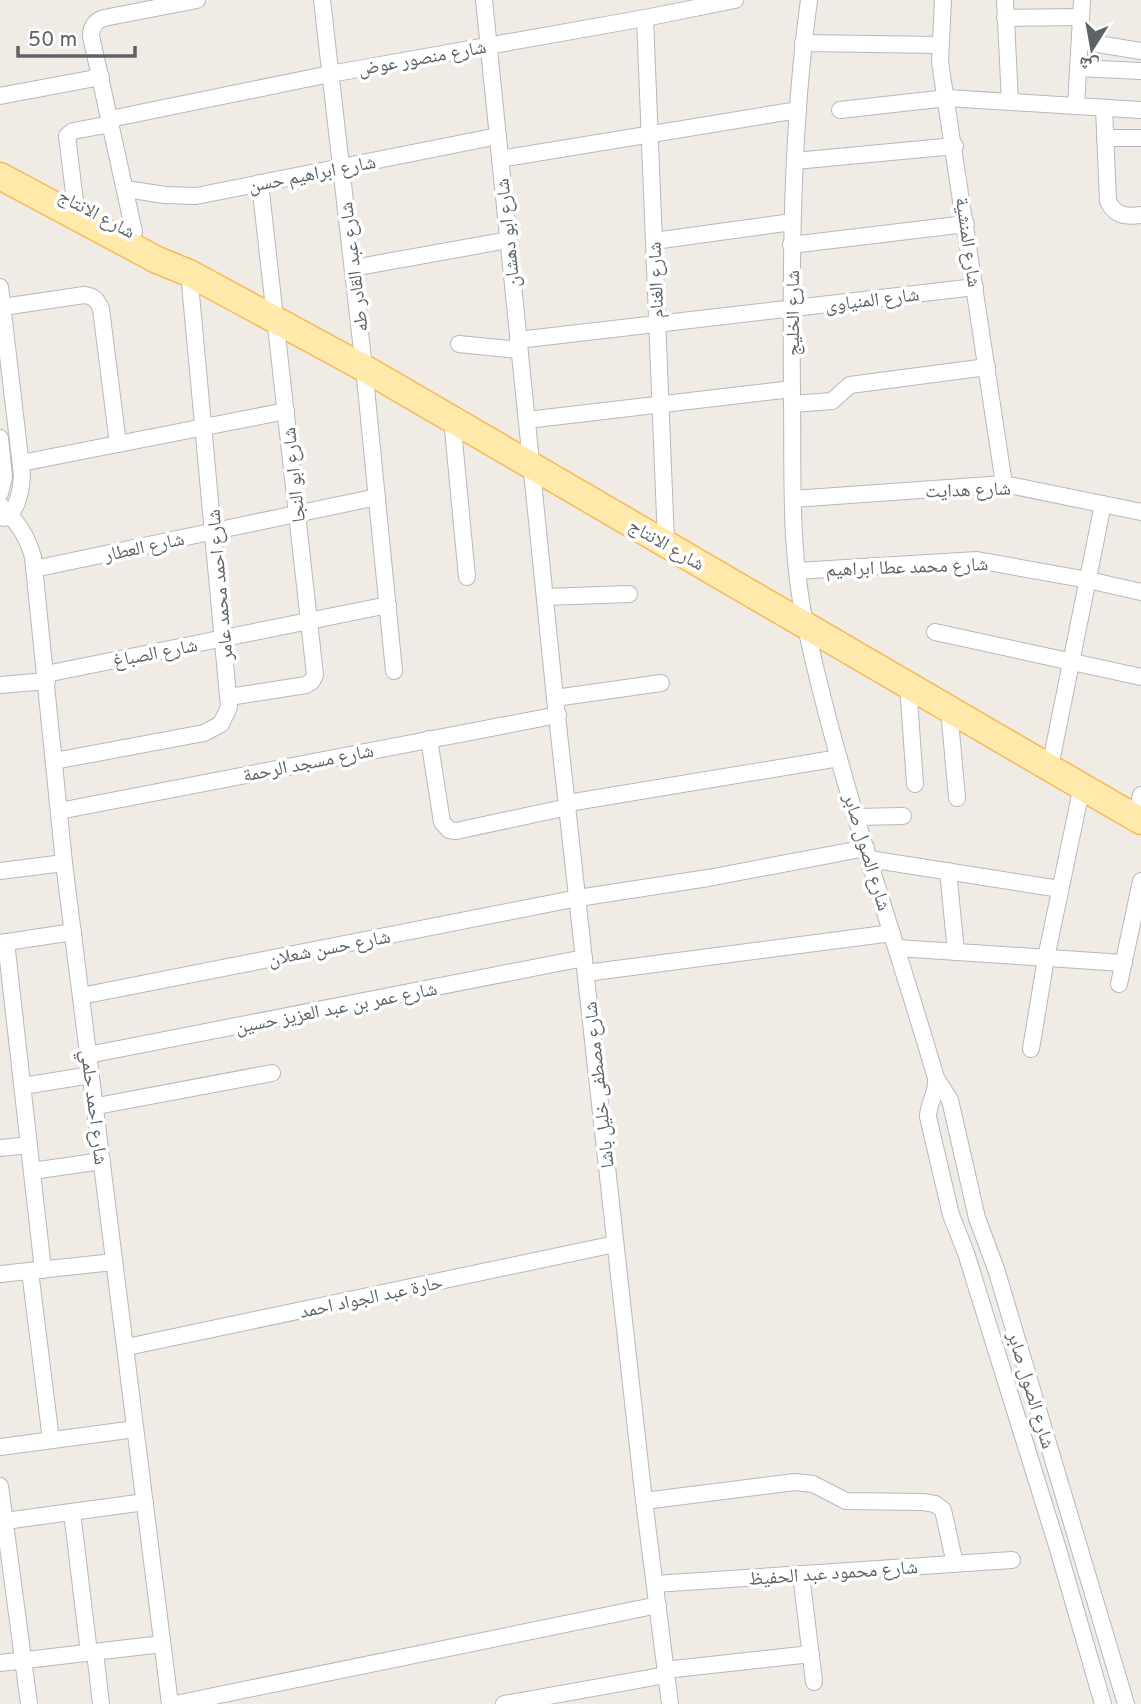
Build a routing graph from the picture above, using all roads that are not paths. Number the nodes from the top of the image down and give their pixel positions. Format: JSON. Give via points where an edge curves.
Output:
{"nodes":[{"id":1,"x":197,"y":0,"type":"edge"},
{"id":2,"x":321,"y":0,"type":"edge"},
{"id":3,"x":484,"y":0,"type":"edge"},
{"id":4,"x":735,"y":0,"type":"edge"},
{"id":5,"x":810,"y":0,"type":"edge"},
{"id":6,"x":943,"y":0,"type":"edge"},
{"id":7,"x":1004,"y":0,"type":"edge"},
{"id":8,"x":1082,"y":0,"type":"edge"},
{"id":9,"x":661,"y":7,"type":"edge"},
{"id":10,"x":1081,"y":17,"type":"junction"},
{"id":11,"x":1004,"y":18,"type":"junction"},
{"id":12,"x":645,"y":19,"type":"junction"},
{"id":13,"x":1080,"y":41,"type":"junction"},
{"id":14,"x":803,"y":43,"type":"junction"},
{"id":15,"x":489,"y":44,"type":"junction"},
{"id":16,"x":940,"y":45,"type":"junction"},
{"id":17,"x":1141,"y":51,"type":"edge"},
{"id":18,"x":1078,"y":68,"type":"junction"},
{"id":19,"x":1141,"y":71,"type":"edge"},
{"id":20,"x":330,"y":74,"type":"junction"},
{"id":21,"x":101,"y":78,"type":"junction"},
{"id":22,"x":0,"y":96,"type":"edge"},
{"id":23,"x":947,"y":98,"type":"junction"},
{"id":24,"x":1010,"y":102,"type":"junction"},
{"id":25,"x":1076,"y":106,"type":"junction"},
{"id":26,"x":1104,"y":108,"type":"junction"},
{"id":27,"x":798,"y":110,"type":"junction"},
{"id":28,"x":841,"y":110,"type":"dead end"},
{"id":29,"x":1141,"y":110,"type":"edge"},
{"id":30,"x":111,"y":122,"type":"junction"},
{"id":31,"x":650,"y":134,"type":"junction"},
{"id":32,"x":498,"y":136,"type":"junction"},
{"id":33,"x":1105,"y":138,"type":"junction"},
{"id":34,"x":1141,"y":138,"type":"edge"},
{"id":35,"x":955,"y":146,"type":"junction"},
{"id":36,"x":500,"y":159,"type":"junction"},
{"id":37,"x":0,"y":160,"type":"edge"},
{"id":38,"x":795,"y":161,"type":"junction"},
{"id":39,"x":341,"y":168,"type":"junction"},
{"id":40,"x":0,"y":176,"type":"edge"},
{"id":41,"x":260,"y":183,"type":"junction"},
{"id":42,"x":126,"y":189,"type":"junction"},
{"id":43,"x":75,"y":201,"type":"junction"},
{"id":44,"x":1141,"y":215,"type":"edge"},
{"id":45,"x":792,"y":222,"type":"junction"},
{"id":46,"x":966,"y":224,"type":"junction"},
{"id":47,"x":134,"y":232,"type":"junction"},
{"id":48,"x":508,"y":240,"type":"junction"},
{"id":49,"x":654,"y":241,"type":"junction"},
{"id":50,"x":791,"y":245,"type":"junction"},
{"id":51,"x":353,"y":268,"type":"junction"},
{"id":52,"x":190,"y":273,"type":"junction"},
{"id":53,"x":0,"y":287,"type":"edge"},
{"id":54,"x":975,"y":287,"type":"junction"},
{"id":55,"x":3,"y":307,"type":"junction"},
{"id":56,"x":791,"y":308,"type":"junction"},
{"id":57,"x":277,"y":320,"type":"junction"},
{"id":58,"x":657,"y":324,"type":"junction"},
{"id":59,"x":459,"y":344,"type":"dead end"},
{"id":60,"x":519,"y":345,"type":"junction"},
{"id":61,"x":987,"y":366,"type":"junction"},
{"id":62,"x":364,"y":368,"type":"junction"},
{"id":63,"x":792,"y":397,"type":"junction"},
{"id":64,"x":660,"y":405,"type":"junction"},
{"id":65,"x":286,"y":411,"type":"junction"},
{"id":66,"x":452,"y":419,"type":"junction"},
{"id":67,"x":527,"y":420,"type":"junction"},
{"id":68,"x":204,"y":427,"type":"junction"},
{"id":69,"x":0,"y":438,"type":"edge"},
{"id":70,"x":118,"y":444,"type":"junction"},
{"id":71,"x":21,"y":463,"type":"junction"},
{"id":72,"x":531,"y":465,"type":"junction"},
{"id":73,"x":1004,"y":484,"type":"junction"},
{"id":74,"x":0,"y":494,"type":"edge"},
{"id":75,"x":377,"y":498,"type":"junction"},
{"id":76,"x":793,"y":499,"type":"junction"},
{"id":77,"x":1103,"y":504,"type":"junction"},
{"id":78,"x":1141,"y":512,"type":"edge"},
{"id":79,"x":4,"y":513,"type":"edge"},
{"id":80,"x":297,"y":514,"type":"junction"},
{"id":81,"x":213,"y":531,"type":"junction"},
{"id":82,"x":666,"y":542,"type":"junction"},
{"id":83,"x":34,"y":569,"type":"junction"},
{"id":84,"x":797,"y":571,"type":"junction"},
{"id":85,"x":467,"y":578,"type":"dead end"},
{"id":86,"x":1088,"y":580,"type":"junction"},
{"id":87,"x":1141,"y":592,"type":"edge"},
{"id":88,"x":629,"y":593,"type":"dead end"},
{"id":89,"x":545,"y":597,"type":"junction"},
{"id":90,"x":388,"y":605,"type":"junction"},
{"id":91,"x":310,"y":621,"type":"junction"},
{"id":92,"x":806,"y":626,"type":"junction"},
{"id":93,"x":935,"y":632,"type":"dead end"},
{"id":94,"x":224,"y":639,"type":"junction"},
{"id":95,"x":1072,"y":662,"type":"junction"},
{"id":96,"x":394,"y":671,"type":"dead end"},
{"id":97,"x":1141,"y":677,"type":"edge"},
{"id":98,"x":47,"y":678,"type":"junction"},
{"id":99,"x":661,"y":683,"type":"dead end"},
{"id":100,"x":0,"y":685,"type":"edge"},
{"id":101,"x":908,"y":685,"type":"junction"},
{"id":102,"x":229,"y":697,"type":"junction"},
{"id":103,"x":555,"y":698,"type":"junction"},
{"id":104,"x":949,"y":709,"type":"junction"},
{"id":105,"x":558,"y":715,"type":"junction"},
{"id":106,"x":429,"y":739,"type":"junction"},
{"id":107,"x":839,"y":758,"type":"junction"},
{"id":108,"x":54,"y":761,"type":"junction"},
{"id":109,"x":1050,"y":767,"type":"junction"},
{"id":110,"x":915,"y":784,"type":"dead end"},
{"id":111,"x":1082,"y":786,"type":"junction"},
{"id":112,"x":957,"y":798,"type":"dead end"},
{"id":113,"x":568,"y":805,"type":"junction"},
{"id":114,"x":59,"y":811,"type":"junction"},
{"id":115,"x":1139,"y":811,"type":"edge"},
{"id":116,"x":903,"y":816,"type":"dead end"},
{"id":117,"x":857,"y":817,"type":"junction"},
{"id":118,"x":867,"y":853,"type":"junction"},
{"id":119,"x":64,"y":863,"type":"junction"},
{"id":120,"x":0,"y":871,"type":"edge"},
{"id":121,"x":948,"y":871,"type":"junction"},
{"id":122,"x":1141,"y":881,"type":"edge"},
{"id":123,"x":1060,"y":889,"type":"junction"},
{"id":124,"x":578,"y":898,"type":"junction"},
{"id":125,"x":73,"y":932,"type":"junction"},
{"id":126,"x":895,"y":941,"type":"junction"},
{"id":127,"x":3,"y":943,"type":"edge"},
{"id":128,"x":956,"y":952,"type":"junction"},
{"id":129,"x":1046,"y":958,"type":"junction"},
{"id":130,"x":1124,"y":963,"type":"junction"},
{"id":131,"x":585,"y":966,"type":"junction"},
{"id":132,"x":1119,"y":984,"type":"dead end"},
{"id":133,"x":81,"y":996,"type":"junction"},
{"id":134,"x":7,"y":1013,"type":"edge"},
{"id":135,"x":1031,"y":1049,"type":"dead end"},
{"id":136,"x":88,"y":1055,"type":"junction"},
{"id":137,"x":272,"y":1073,"type":"dead end"},
{"id":138,"x":91,"y":1075,"type":"junction"},
{"id":139,"x":936,"y":1077,"type":"junction"},
{"id":140,"x":23,"y":1086,"type":"junction"},
{"id":141,"x":97,"y":1106,"type":"junction"},
{"id":142,"x":29,"y":1145,"type":"junction"},
{"id":143,"x":0,"y":1148,"type":"edge"},
{"id":144,"x":102,"y":1161,"type":"junction"},
{"id":145,"x":32,"y":1171,"type":"junction"},
{"id":146,"x":615,"y":1244,"type":"junction"},
{"id":147,"x":114,"y":1262,"type":"junction"},
{"id":148,"x":37,"y":1270,"type":"junction"},
{"id":149,"x":0,"y":1274,"type":"edge"},
{"id":150,"x":127,"y":1347,"type":"junction"},
{"id":151,"x":135,"y":1429,"type":"junction"},
{"id":152,"x":51,"y":1440,"type":"junction"},
{"id":153,"x":0,"y":1447,"type":"edge"},
{"id":154,"x":0,"y":1486,"type":"edge"},
{"id":155,"x":644,"y":1501,"type":"junction"},
{"id":156,"x":145,"y":1502,"type":"junction"},
{"id":157,"x":72,"y":1512,"type":"junction"},
{"id":158,"x":5,"y":1521,"type":"junction"},
{"id":159,"x":1012,"y":1560,"type":"dead end"},
{"id":160,"x":955,"y":1564,"type":"junction"},
{"id":161,"x":801,"y":1574,"type":"junction"},
{"id":162,"x":655,"y":1584,"type":"junction"},
{"id":163,"x":658,"y":1605,"type":"junction"},
{"id":164,"x":163,"y":1644,"type":"junction"},
{"id":165,"x":92,"y":1652,"type":"junction"},
{"id":166,"x":811,"y":1654,"type":"junction"},
{"id":167,"x":23,"y":1660,"type":"junction"},
{"id":168,"x":0,"y":1663,"type":"edge"},
{"id":169,"x":666,"y":1673,"type":"junction"},
{"id":170,"x":814,"y":1682,"type":"dead end"},
{"id":171,"x":29,"y":1704,"type":"edge"},
{"id":172,"x":101,"y":1704,"type":"edge"},
{"id":173,"x":173,"y":1704,"type":"edge"},
{"id":174,"x":505,"y":1704,"type":"edge"},
{"id":175,"x":670,"y":1704,"type":"edge"},
{"id":176,"x":1103,"y":1704,"type":"edge"},
{"id":177,"x":1126,"y":1704,"type":"edge"}],
"edges":[{"from":1,"to":21,"type":"street","via":[[97,22],[91,36]]},
{"from":2,"to":20,"type":"street","name":"شارع عبد القادر طه"},
{"from":3,"to":15,"type":"street","name":"شارع ابو دهشان"},
{"from":4,"to":9,"type":"street","name":"شارع منصور عوض"},
{"from":5,"to":14,"type":"street","name":"شارع الخليج"},
{"from":6,"to":16,"type":"street","name":"شارع المنشية"},
{"from":7,"to":11,"type":"street"},
{"from":8,"to":10,"type":"street"},
{"from":9,"to":12,"type":"street","name":"شارع منصور عوض"},
{"from":10,"to":11,"type":"street"},
{"from":10,"to":13,"type":"street"},
{"from":11,"to":24,"type":"street"},
{"from":12,"to":15,"type":"street","name":"شارع منصور عوض"},
{"from":12,"to":31,"type":"street","name":"شارع الغنام"},
{"from":13,"to":17,"type":"street"},
{"from":13,"to":18,"type":"street"},
{"from":14,"to":16,"type":"street"},
{"from":14,"to":27,"type":"street","name":"شارع الخليج"},
{"from":15,"to":20,"type":"street","name":"شارع منصور عوض"},
{"from":15,"to":32,"type":"street","name":"شارع ابو دهشان"},
{"from":16,"to":23,"type":"street","name":"شارع المنشية"},
{"from":18,"to":19,"type":"street"},
{"from":18,"to":25,"type":"street"},
{"from":20,"to":30,"type":"street","name":"شارع منصور عوض"},
{"from":20,"to":39,"type":"street","name":"شارع عبد القادر طه"},
{"from":21,"to":22,"type":"street"},
{"from":21,"to":30,"type":"street"},
{"from":23,"to":24,"type":"street"},
{"from":23,"to":28,"type":"street"},
{"from":23,"to":35,"type":"street","name":"شارع المنشية"},
{"from":24,"to":25,"type":"street"},
{"from":25,"to":26,"type":"street"},
{"from":26,"to":29,"type":"street"},
{"from":26,"to":33,"type":"street"},
{"from":27,"to":31,"type":"street"},
{"from":27,"to":38,"type":"street","name":"شارع الخليج"},
{"from":30,"to":42,"type":"street"},
{"from":30,"to":43,"type":"street","name":"شارع منصور عوض","via":[[67,136]]},
{"from":31,"to":36,"type":"street"},
{"from":31,"to":49,"type":"street","name":"شارع الغنام"},
{"from":32,"to":36,"type":"street","name":"شارع ابو دهشان"},
{"from":32,"to":39,"type":"street","name":"شارع ابراهيم حسن"},
{"from":33,"to":34,"type":"street"},
{"from":33,"to":44,"type":"street","via":[[1108,201],[1117,213]]},
{"from":35,"to":38,"type":"street"},
{"from":35,"to":46,"type":"street","name":"شارع المنشية"},
{"from":36,"to":48,"type":"street","name":"شارع ابو دهشان"},
{"from":37,"to":43,"type":"main road","name":"شارع الانتاج"},
{"from":38,"to":45,"type":"street","name":"شارع الخليج"},
{"from":39,"to":41,"type":"street","name":"شارع ابراهيم حسن"},
{"from":39,"to":51,"type":"street","name":"شارع عبد القادر طه"},
{"from":40,"to":52,"type":"main road","name":"شارع الانتاج"},
{"from":41,"to":42,"type":"street","name":"شارع ابراهيم حسن","via":[[196,196]]},
{"from":41,"to":57,"type":"street","name":"شارع ابو النجا"},
{"from":42,"to":47,"type":"street"},
{"from":43,"to":47,"type":"main road","name":"شارع الانتاج"},
{"from":45,"to":49,"type":"street"},
{"from":45,"to":50,"type":"street","name":"شارع الخليج"},
{"from":46,"to":50,"type":"street"},
{"from":46,"to":54,"type":"street","name":"شارع المنشية"},
{"from":47,"to":52,"type":"main road","name":"شارع الانتاج","via":[[162,248]]},
{"from":48,"to":51,"type":"street"},
{"from":48,"to":60,"type":"street","name":"شارع ابو دهشان"},
{"from":49,"to":58,"type":"street","name":"شارع الغنام"},
{"from":50,"to":56,"type":"street","name":"شارع الخليج"},
{"from":51,"to":62,"type":"street","name":"شارع عبد القادر طه"},
{"from":52,"to":57,"type":"main road","name":"شارع الانتاج"},
{"from":52,"to":68,"type":"street","name":"شارع احمد محمد عامر"},
{"from":53,"to":55,"type":"street","name":"شارع احمد حلمي"},
{"from":54,"to":56,"type":"street","name":"شارع المنياوى"},
{"from":54,"to":61,"type":"street","name":"شارع المنشية"},
{"from":55,"to":70,"type":"street","via":[[84,295],[98,301]]},
{"from":55,"to":71,"type":"street","name":"شارع احمد حلمي"},
{"from":56,"to":58,"type":"street","name":"شارع المنياوى"},
{"from":56,"to":63,"type":"street","name":"شارع الخليج"},
{"from":57,"to":62,"type":"main road","name":"شارع الانتاج"},
{"from":57,"to":65,"type":"street","name":"شارع ابو النجا"},
{"from":58,"to":60,"type":"street","name":"شارع المنياوى"},
{"from":58,"to":64,"type":"street","name":"شارع الغنام"},
{"from":59,"to":60,"type":"street"},
{"from":60,"to":67,"type":"street","name":"شارع ابو دهشان"},
{"from":61,"to":63,"type":"street","via":[[850,386],[832,401]]},
{"from":61,"to":73,"type":"street","name":"شارع المنشية"},
{"from":62,"to":66,"type":"main road","name":"شارع الانتاج"},
{"from":62,"to":75,"type":"street","name":"شارع عبد القادر طه"},
{"from":63,"to":64,"type":"street"},
{"from":63,"to":76,"type":"street","name":"شارع الخليج"},
{"from":64,"to":67,"type":"street"},
{"from":64,"to":82,"type":"street","name":"شارع الغنام"},
{"from":65,"to":68,"type":"street"},
{"from":65,"to":80,"type":"street","name":"شارع ابو النجا"},
{"from":66,"to":72,"type":"main road","name":"شارع الانتاج"},
{"from":66,"to":85,"type":"street"},
{"from":67,"to":72,"type":"street","name":"شارع ابو دهشان"},
{"from":68,"to":70,"type":"street"},
{"from":68,"to":81,"type":"street","name":"شارع احمد محمد عامر"},
{"from":69,"to":74,"type":"street","via":[[4,477]]},
{"from":70,"to":71,"type":"street"},
{"from":71,"to":79,"type":"street","name":"شارع احمد حلمي","via":[[21,486]]},
{"from":72,"to":82,"type":"main road","name":"شارع الانتاج"},
{"from":72,"to":89,"type":"street","name":"شارع مصطفى خليل باشا"},
{"from":73,"to":76,"type":"street","name":"شارع هدايت"},
{"from":73,"to":77,"type":"street","name":"شارع هدايت"},
{"from":75,"to":80,"type":"street","name":"شارع العطار"},
{"from":75,"to":90,"type":"street","name":"شارع عبد القادر طه"},
{"from":76,"to":84,"type":"street","name":"شارع الخليج"},
{"from":77,"to":78,"type":"street","name":"شارع هدايت"},
{"from":77,"to":86,"type":"street"},
{"from":79,"to":83,"type":"street","name":"شارع احمد حلمي","via":[[25,535]]},
{"from":80,"to":81,"type":"street","name":"شارع العطار"},
{"from":80,"to":91,"type":"street","name":"شارع ابو النجا"},
{"from":81,"to":83,"type":"street","name":"شارع العطار"},
{"from":81,"to":94,"type":"street","name":"شارع احمد محمد عامر"},
{"from":82,"to":92,"type":"main road","name":"شارع الانتاج"},
{"from":83,"to":98,"type":"street","name":"شارع احمد حلمي"},
{"from":84,"to":86,"type":"street","name":"شارع محمد عطا ابراهيم","via":[[977,560]]},
{"from":84,"to":92,"type":"street","name":"شارع الخليج"},
{"from":86,"to":87,"type":"street","name":"شارع محمد عطا ابراهيم"},
{"from":86,"to":95,"type":"street"},
{"from":88,"to":89,"type":"street"},
{"from":89,"to":103,"type":"street","name":"شارع مصطفى خليل باشا"},
{"from":90,"to":91,"type":"street","name":"شارع الصباغ"},
{"from":90,"to":96,"type":"street","name":"شارع عبد القادر طه"},
{"from":91,"to":94,"type":"street","name":"شارع الصباغ"},
{"from":91,"to":102,"type":"street","name":"شارع ابو النجا","via":[[312,681]]},
{"from":92,"to":101,"type":"main road","name":"شارع الانتاج"},
{"from":92,"to":107,"type":"street","name":"شارع الصول صابر"},
{"from":93,"to":95,"type":"street"},
{"from":94,"to":98,"type":"street","name":"شارع الصباغ"},
{"from":94,"to":102,"type":"street","name":"شارع احمد محمد عامر"},
{"from":95,"to":97,"type":"street"},
{"from":95,"to":109,"type":"street"},
{"from":98,"to":100,"type":"street","name":"شارع الصباغ"},
{"from":98,"to":108,"type":"street","name":"شارع احمد حلمي"},
{"from":99,"to":103,"type":"street"},
{"from":101,"to":104,"type":"main road","name":"شارع الانتاج"},
{"from":101,"to":110,"type":"street"},
{"from":102,"to":108,"type":"street","name":"شارع احمد محمد عامر","via":[[226,716],[213,730]]},
{"from":103,"to":105,"type":"street","name":"شارع مصطفى خليل باشا"},
{"from":104,"to":109,"type":"main road","name":"شارع الانتاج"},
{"from":104,"to":112,"type":"street"},
{"from":105,"to":106,"type":"street","name":"شارع مسجد الرحمة"},
{"from":105,"to":113,"type":"street","name":"شارع مصطفى خليل باشا"},
{"from":106,"to":113,"type":"street","via":[[442,822],[449,830]]},
{"from":106,"to":114,"type":"street","name":"شارع مسجد الرحمة"},
{"from":107,"to":113,"type":"street"},
{"from":107,"to":117,"type":"street","name":"شارع الصول صابر"},
{"from":108,"to":114,"type":"street","name":"شارع احمد حلمي"},
{"from":109,"to":111,"type":"main road","name":"شارع الانتاج"},
{"from":111,"to":115,"type":"main road","name":"شارع الانتاج"},
{"from":111,"to":123,"type":"street"},
{"from":113,"to":124,"type":"street","name":"شارع مصطفى خليل باشا"},
{"from":114,"to":119,"type":"street","name":"شارع احمد حلمي"},
{"from":116,"to":117,"type":"street"},
{"from":117,"to":118,"type":"street","name":"شارع الصول صابر"},
{"from":118,"to":121,"type":"street","name":"شارع حسن شعلان"},
{"from":118,"to":124,"type":"street","name":"شارع حسن شعلان"},
{"from":118,"to":126,"type":"street","name":"شارع الصول صابر"},
{"from":119,"to":120,"type":"street"},
{"from":119,"to":125,"type":"street","name":"شارع احمد حلمي"},
{"from":121,"to":123,"type":"street","name":"شارع حسن شعلان"},
{"from":121,"to":128,"type":"street"},
{"from":122,"to":130,"type":"street"},
{"from":123,"to":129,"type":"street"},
{"from":124,"to":131,"type":"street","name":"شارع مصطفى خليل باشا"},
{"from":124,"to":133,"type":"street","name":"شارع حسن شعلان"},
{"from":125,"to":127,"type":"street"},
{"from":125,"to":133,"type":"street","name":"شارع احمد حلمي"},
{"from":126,"to":128,"type":"street","name":"شارع عمر بن عبد العزيز حسين"},
{"from":126,"to":131,"type":"street","name":"شارع عمر بن عبد العزيز حسين"},
{"from":126,"to":139,"type":"street","name":"شارع الصول صابر"},
{"from":127,"to":134,"type":"street"},
{"from":128,"to":129,"type":"street","name":"شارع عمر بن عبد العزيز حسين"},
{"from":129,"to":130,"type":"street","name":"شارع عمر بن عبد العزيز حسين"},
{"from":129,"to":135,"type":"street"},
{"from":130,"to":132,"type":"street"},
{"from":131,"to":136,"type":"street","name":"شارع عمر بن عبد العزيز حسين"},
{"from":131,"to":146,"type":"street","name":"شارع مصطفى خليل باشا"},
{"from":133,"to":136,"type":"street","name":"شارع احمد حلمي"},
{"from":134,"to":140,"type":"street"},
{"from":136,"to":138,"type":"street","name":"شارع احمد حلمي"},
{"from":137,"to":141,"type":"street"},
{"from":138,"to":140,"type":"street"},
{"from":138,"to":141,"type":"street","name":"شارع احمد حلمي"},
{"from":139,"to":176,"type":"street","name":"شارع الصول صابر","via":[[928,1117],[951,1215]]},
{"from":139,"to":177,"type":"street","name":"شارع الصول صابر","via":[[950,1100],[977,1218]]},
{"from":140,"to":142,"type":"street"},
{"from":141,"to":144,"type":"street","name":"شارع احمد حلمي"},
{"from":142,"to":143,"type":"street"},
{"from":142,"to":145,"type":"street"},
{"from":144,"to":145,"type":"street"},
{"from":144,"to":147,"type":"street","name":"شارع احمد حلمي"},
{"from":145,"to":148,"type":"street"},
{"from":146,"to":150,"type":"street","name":"حارة عبد الجواد احمد"},
{"from":146,"to":155,"type":"street","name":"شارع مصطفى خليل باشا"},
{"from":147,"to":148,"type":"street"},
{"from":147,"to":150,"type":"street","name":"شارع احمد حلمي"},
{"from":148,"to":149,"type":"street"},
{"from":148,"to":152,"type":"street"},
{"from":150,"to":151,"type":"street","name":"شارع احمد حلمي"},
{"from":151,"to":152,"type":"street"},
{"from":151,"to":156,"type":"street","name":"شارع احمد حلمي"},
{"from":152,"to":153,"type":"street"},
{"from":154,"to":158,"type":"street"},
{"from":155,"to":160,"type":"street","via":[[795,1482],[813,1484],[846,1501],[935,1504],[943,1510]]},
{"from":155,"to":162,"type":"street","name":"شارع مصطفى خليل باشا"},
{"from":156,"to":157,"type":"street"},
{"from":156,"to":164,"type":"street","name":"شارع احمد حلمي"},
{"from":157,"to":158,"type":"street"},
{"from":157,"to":165,"type":"street"},
{"from":158,"to":167,"type":"street"},
{"from":159,"to":160,"type":"street","name":"شارع محمود عبد الحفيظ"},
{"from":160,"to":161,"type":"street","name":"شارع محمود عبد الحفيظ"},
{"from":161,"to":162,"type":"street","name":"شارع محمود عبد الحفيظ"},
{"from":161,"to":166,"type":"street"},
{"from":162,"to":163,"type":"street","name":"شارع مصطفى خليل باشا"},
{"from":163,"to":169,"type":"street","name":"شارع مصطفى خليل باشا"},
{"from":163,"to":173,"type":"street"},
{"from":164,"to":165,"type":"street"},
{"from":164,"to":173,"type":"street","name":"شارع احمد حلمي"},
{"from":165,"to":167,"type":"street"},
{"from":165,"to":172,"type":"street"},
{"from":166,"to":169,"type":"street"},
{"from":166,"to":170,"type":"street"},
{"from":167,"to":168,"type":"street"},
{"from":167,"to":171,"type":"street"},
{"from":169,"to":174,"type":"street"},
{"from":169,"to":175,"type":"street","name":"شارع مصطفى خليل باشا"}]}
